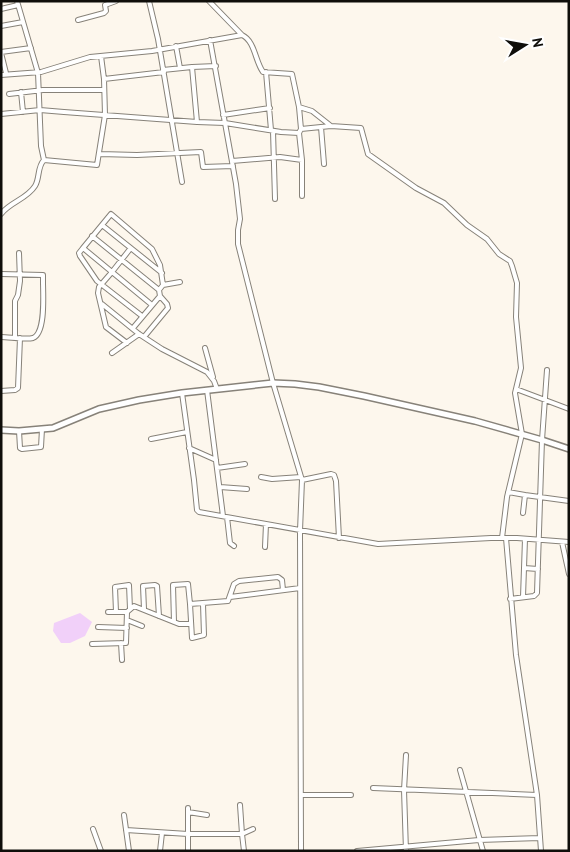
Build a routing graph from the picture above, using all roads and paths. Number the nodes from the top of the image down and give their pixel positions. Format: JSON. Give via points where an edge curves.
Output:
{"nodes":[{"id":1,"x":116,"y":1,"type":"edge"},
{"id":2,"x":149,"y":1,"type":"edge"},
{"id":3,"x":209,"y":1,"type":"edge"},
{"id":4,"x":18,"y":3,"type":"edge"},
{"id":5,"x":1,"y":9,"type":"edge"},
{"id":6,"x":78,"y":20,"type":"dead end"},
{"id":7,"x":23,"y":22,"type":"junction"},
{"id":8,"x":1,"y":26,"type":"edge"},
{"id":9,"x":242,"y":35,"type":"junction"},
{"id":10,"x":210,"y":40,"type":"junction"},
{"id":11,"x":176,"y":46,"type":"junction"},
{"id":12,"x":32,"y":48,"type":"junction"},
{"id":13,"x":160,"y":49,"type":"junction"},
{"id":14,"x":1,"y":53,"type":"edge"},
{"id":15,"x":101,"y":56,"type":"junction"},
{"id":16,"x":222,"y":60,"type":"dead end"},
{"id":17,"x":216,"y":64,"type":"junction"},
{"id":18,"x":192,"y":66,"type":"junction"},
{"id":19,"x":180,"y":68,"type":"junction"},
{"id":20,"x":164,"y":71,"type":"junction"},
{"id":21,"x":266,"y":72,"type":"junction"},
{"id":22,"x":38,"y":73,"type":"junction"},
{"id":23,"x":4,"y":74,"type":"edge"},
{"id":24,"x":104,"y":79,"type":"junction"},
{"id":25,"x":104,"y":90,"type":"junction"},
{"id":26,"x":39,"y":91,"type":"junction"},
{"id":27,"x":21,"y":92,"type":"junction"},
{"id":28,"x":9,"y":94,"type":"dead end"},
{"id":29,"x":299,"y":107,"type":"junction"},
{"id":30,"x":270,"y":108,"type":"junction"},
{"id":31,"x":40,"y":110,"type":"junction"},
{"id":32,"x":23,"y":112,"type":"junction"},
{"id":33,"x":1,"y":114,"type":"edge"},
{"id":34,"x":223,"y":115,"type":"junction"},
{"id":35,"x":105,"y":116,"type":"junction"},
{"id":36,"x":173,"y":120,"type":"junction"},
{"id":37,"x":197,"y":122,"type":"junction"},
{"id":38,"x":225,"y":123,"type":"junction"},
{"id":39,"x":331,"y":126,"type":"junction"},
{"id":40,"x":321,"y":127,"type":"junction"},
{"id":41,"x":272,"y":130,"type":"junction"},
{"id":42,"x":300,"y":131,"type":"junction"},
{"id":43,"x":178,"y":152,"type":"junction"},
{"id":44,"x":100,"y":154,"type":"junction"},
{"id":45,"x":274,"y":159,"type":"junction"},
{"id":46,"x":44,"y":160,"type":"junction"},
{"id":47,"x":302,"y":160,"type":"junction"},
{"id":48,"x":233,"y":164,"type":"junction"},
{"id":49,"x":324,"y":164,"type":"dead end"},
{"id":50,"x":182,"y":182,"type":"dead end"},
{"id":51,"x":302,"y":196,"type":"dead end"},
{"id":52,"x":275,"y":199,"type":"dead end"},
{"id":53,"x":1,"y":214,"type":"edge"},
{"id":54,"x":102,"y":225,"type":"junction"},
{"id":55,"x":92,"y":236,"type":"junction"},
{"id":56,"x":83,"y":248,"type":"junction"},
{"id":57,"x":130,"y":249,"type":"junction"},
{"id":58,"x":19,"y":253,"type":"dead end"},
{"id":59,"x":122,"y":260,"type":"junction"},
{"id":60,"x":112,"y":272,"type":"junction"},
{"id":61,"x":162,"y":273,"type":"junction"},
{"id":62,"x":1,"y":274,"type":"edge"},
{"id":63,"x":20,"y":274,"type":"junction"},
{"id":64,"x":180,"y":282,"type":"dead end"},
{"id":65,"x":102,"y":284,"type":"junction"},
{"id":66,"x":163,"y":285,"type":"junction"},
{"id":67,"x":159,"y":290,"type":"junction"},
{"id":68,"x":160,"y":296,"type":"junction"},
{"id":69,"x":102,"y":304,"type":"junction"},
{"id":70,"x":152,"y":305,"type":"junction"},
{"id":71,"x":142,"y":316,"type":"junction"},
{"id":72,"x":133,"y":328,"type":"junction"},
{"id":73,"x":140,"y":334,"type":"junction"},
{"id":74,"x":1,"y":337,"type":"edge"},
{"id":75,"x":18,"y":337,"type":"junction"},
{"id":76,"x":144,"y":337,"type":"junction"},
{"id":77,"x":127,"y":343,"type":"junction"},
{"id":78,"x":205,"y":348,"type":"dead end"},
{"id":79,"x":112,"y":353,"type":"dead end"},
{"id":80,"x":546,"y":370,"type":"dead end"},
{"id":81,"x":214,"y":381,"type":"junction"},
{"id":82,"x":272,"y":384,"type":"junction"},
{"id":83,"x":217,"y":389,"type":"junction"},
{"id":84,"x":207,"y":390,"type":"junction"},
{"id":85,"x":516,"y":390,"type":"junction"},
{"id":86,"x":1,"y":391,"type":"edge"},
{"id":87,"x":182,"y":393,"type":"junction"},
{"id":88,"x":545,"y":400,"type":"junction"},
{"id":89,"x":569,"y":409,"type":"edge"},
{"id":90,"x":42,"y":429,"type":"junction"},
{"id":91,"x":1,"y":430,"type":"edge"},
{"id":92,"x":18,"y":431,"type":"junction"},
{"id":93,"x":187,"y":432,"type":"junction"},
{"id":94,"x":522,"y":434,"type":"junction"},
{"id":95,"x":151,"y":440,"type":"dead end"},
{"id":96,"x":542,"y":440,"type":"junction"},
{"id":97,"x":189,"y":448,"type":"junction"},
{"id":98,"x":569,"y":450,"type":"edge"},
{"id":99,"x":216,"y":460,"type":"junction"},
{"id":100,"x":245,"y":464,"type":"dead end"},
{"id":101,"x":218,"y":468,"type":"junction"},
{"id":102,"x":261,"y":477,"type":"dead end"},
{"id":103,"x":301,"y":478,"type":"junction"},
{"id":104,"x":220,"y":487,"type":"junction"},
{"id":105,"x":247,"y":489,"type":"dead end"},
{"id":106,"x":508,"y":492,"type":"junction"},
{"id":107,"x":525,"y":495,"type":"junction"},
{"id":108,"x":540,"y":498,"type":"junction"},
{"id":109,"x":569,"y":500,"type":"edge"},
{"id":110,"x":523,"y":513,"type":"dead end"},
{"id":111,"x":225,"y":516,"type":"junction"},
{"id":112,"x":266,"y":524,"type":"junction"},
{"id":113,"x":300,"y":531,"type":"junction"},
{"id":114,"x":339,"y":538,"type":"junction"},
{"id":115,"x":504,"y":538,"type":"junction"},
{"id":116,"x":525,"y":538,"type":"junction"},
{"id":117,"x":540,"y":540,"type":"junction"},
{"id":118,"x":562,"y":542,"type":"junction"},
{"id":119,"x":569,"y":542,"type":"edge"},
{"id":120,"x":234,"y":546,"type":"dead end"},
{"id":121,"x":264,"y":547,"type":"dead end"},
{"id":122,"x":524,"y":568,"type":"junction"},
{"id":123,"x":538,"y":569,"type":"junction"},
{"id":124,"x":569,"y":574,"type":"edge"},
{"id":125,"x":300,"y":588,"type":"junction"},
{"id":126,"x":283,"y":590,"type":"junction"},
{"id":127,"x":230,"y":596,"type":"junction"},
{"id":128,"x":523,"y":597,"type":"junction"},
{"id":129,"x":510,"y":599,"type":"junction"},
{"id":130,"x":190,"y":604,"type":"junction"},
{"id":131,"x":203,"y":604,"type":"junction"},
{"id":132,"x":144,"y":609,"type":"junction"},
{"id":133,"x":129,"y":610,"type":"junction"},
{"id":134,"x":108,"y":612,"type":"dead end"},
{"id":135,"x":116,"y":612,"type":"junction"},
{"id":136,"x":159,"y":616,"type":"junction"},
{"id":137,"x":127,"y":620,"type":"junction"},
{"id":138,"x":174,"y":622,"type":"junction"},
{"id":139,"x":191,"y":624,"type":"junction"},
{"id":140,"x":142,"y":626,"type":"dead end"},
{"id":141,"x":98,"y":627,"type":"dead end"},
{"id":142,"x":127,"y":628,"type":"junction"},
{"id":143,"x":121,"y":643,"type":"junction"},
{"id":144,"x":92,"y":644,"type":"dead end"},
{"id":145,"x":122,"y":660,"type":"dead end"},
{"id":146,"x":406,"y":755,"type":"dead end"},
{"id":147,"x":460,"y":770,"type":"dead end"},
{"id":148,"x":373,"y":788,"type":"dead end"},
{"id":149,"x":404,"y":790,"type":"junction"},
{"id":150,"x":466,"y":793,"type":"junction"},
{"id":151,"x":302,"y":795,"type":"junction"},
{"id":152,"x":351,"y":795,"type":"dead end"},
{"id":153,"x":537,"y":795,"type":"junction"},
{"id":154,"x":240,"y":805,"type":"dead end"},
{"id":155,"x":124,"y":815,"type":"dead end"},
{"id":156,"x":207,"y":815,"type":"dead end"},
{"id":157,"x":93,"y":829,"type":"dead end"},
{"id":158,"x":253,"y":829,"type":"dead end"},
{"id":159,"x":126,"y":830,"type":"junction"},
{"id":160,"x":162,"y":833,"type":"junction"},
{"id":161,"x":188,"y":834,"type":"junction"},
{"id":162,"x":242,"y":834,"type":"junction"},
{"id":163,"x":540,"y":838,"type":"junction"},
{"id":164,"x":479,"y":840,"type":"junction"},
{"id":165,"x":406,"y":846,"type":"junction"},
{"id":166,"x":101,"y":851,"type":"edge"},
{"id":167,"x":129,"y":851,"type":"edge"},
{"id":168,"x":160,"y":851,"type":"edge"},
{"id":169,"x":188,"y":851,"type":"edge"},
{"id":170,"x":244,"y":851,"type":"edge"},
{"id":171,"x":301,"y":851,"type":"edge"},
{"id":172,"x":357,"y":851,"type":"edge"},
{"id":173,"x":406,"y":851,"type":"edge"},
{"id":174,"x":483,"y":851,"type":"edge"},
{"id":175,"x":540,"y":851,"type":"edge"}],
"edges":[{"from":1,"to":6,"type":"street","via":[[105,5],[104,13]]},
{"from":2,"to":13,"type":"street"},
{"from":3,"to":9,"type":"street"},
{"from":4,"to":5,"type":"street"},
{"from":4,"to":7,"type":"street"},
{"from":7,"to":8,"type":"street"},
{"from":7,"to":12,"type":"street"},
{"from":9,"to":10,"type":"street"},
{"from":9,"to":21,"type":"street","via":[[247,38],[258,64]]},
{"from":10,"to":11,"type":"street"},
{"from":10,"to":17,"type":"street"},
{"from":11,"to":13,"type":"street"},
{"from":11,"to":19,"type":"street"},
{"from":12,"to":14,"type":"street"},
{"from":12,"to":22,"type":"street"},
{"from":13,"to":15,"type":"street"},
{"from":13,"to":20,"type":"street"},
{"from":14,"to":23,"type":"street"},
{"from":15,"to":22,"type":"street"},
{"from":15,"to":24,"type":"street"},
{"from":16,"to":17,"type":"street"},
{"from":17,"to":18,"type":"street"},
{"from":17,"to":34,"type":"street"},
{"from":18,"to":19,"type":"street"},
{"from":18,"to":37,"type":"street"},
{"from":19,"to":20,"type":"street"},
{"from":20,"to":24,"type":"street"},
{"from":20,"to":36,"type":"street"},
{"from":21,"to":29,"type":"street","via":[[291,74]]},
{"from":21,"to":30,"type":"street"},
{"from":22,"to":23,"type":"street"},
{"from":22,"to":26,"type":"street"},
{"from":24,"to":25,"type":"street"},
{"from":25,"to":26,"type":"street"},
{"from":25,"to":35,"type":"street"},
{"from":26,"to":27,"type":"street"},
{"from":26,"to":31,"type":"street"},
{"from":27,"to":28,"type":"street"},
{"from":27,"to":32,"type":"street"},
{"from":29,"to":39,"type":"street","via":[[312,111]]},
{"from":29,"to":42,"type":"street"},
{"from":30,"to":34,"type":"street"},
{"from":30,"to":41,"type":"street"},
{"from":31,"to":32,"type":"street"},
{"from":31,"to":35,"type":"street"},
{"from":31,"to":46,"type":"street"},
{"from":32,"to":33,"type":"street"},
{"from":34,"to":38,"type":"street"},
{"from":35,"to":36,"type":"street"},
{"from":35,"to":44,"type":"street"},
{"from":36,"to":37,"type":"street"},
{"from":36,"to":43,"type":"street"},
{"from":37,"to":38,"type":"street"},
{"from":38,"to":41,"type":"street"},
{"from":38,"to":48,"type":"street"},
{"from":39,"to":40,"type":"street"},
{"from":39,"to":85,"type":"street","via":[[362,128],[369,155],[444,203],[487,239],[498,254],[510,261],[517,283],[516,316],[521,368]]},
{"from":40,"to":42,"type":"street"},
{"from":40,"to":49,"type":"street"},
{"from":41,"to":42,"type":"street"},
{"from":41,"to":45,"type":"street"},
{"from":42,"to":47,"type":"street"},
{"from":43,"to":44,"type":"street"},
{"from":43,"to":48,"type":"street","via":[[201,152],[203,167]]},
{"from":43,"to":50,"type":"street"},
{"from":44,"to":46,"type":"street","via":[[96,165]]},
{"from":45,"to":47,"type":"street"},
{"from":45,"to":48,"type":"street"},
{"from":45,"to":52,"type":"street"},
{"from":46,"to":53,"type":"street","via":[[36,185]]},
{"from":47,"to":51,"type":"street"},
{"from":48,"to":82,"type":"street","via":[[240,219],[238,244]]},
{"from":54,"to":55,"type":"street"},
{"from":54,"to":57,"type":"street"},
{"from":54,"to":61,"type":"street","via":[[113,214],[152,248]]},
{"from":55,"to":56,"type":"street"},
{"from":55,"to":59,"type":"street"},
{"from":56,"to":60,"type":"street"},
{"from":56,"to":65,"type":"street","via":[[80,256]]},
{"from":57,"to":59,"type":"street"},
{"from":57,"to":61,"type":"street"},
{"from":58,"to":63,"type":"street"},
{"from":59,"to":60,"type":"street"},
{"from":59,"to":67,"type":"street"},
{"from":60,"to":65,"type":"street"},
{"from":60,"to":70,"type":"street"},
{"from":61,"to":66,"type":"street"},
{"from":62,"to":63,"type":"street"},
{"from":63,"to":75,"type":"street","via":[[15,301]]},
{"from":63,"to":75,"type":"street","via":[[43,275],[42,328],[34,338]]},
{"from":64,"to":66,"type":"street"},
{"from":65,"to":69,"type":"street","via":[[98,290]]},
{"from":65,"to":71,"type":"street"},
{"from":66,"to":67,"type":"street"},
{"from":67,"to":68,"type":"street"},
{"from":68,"to":70,"type":"street"},
{"from":68,"to":76,"type":"street","via":[[168,308]]},
{"from":69,"to":72,"type":"street"},
{"from":69,"to":77,"type":"street","via":[[106,327]]},
{"from":70,"to":71,"type":"street"},
{"from":71,"to":72,"type":"street"},
{"from":72,"to":73,"type":"street"},
{"from":73,"to":76,"type":"street"},
{"from":73,"to":77,"type":"street"},
{"from":74,"to":75,"type":"street"},
{"from":75,"to":86,"type":"street","via":[[18,388]]},
{"from":76,"to":81,"type":"street","via":[[206,372]]},
{"from":77,"to":79,"type":"street"},
{"from":78,"to":81,"type":"street"},
{"from":80,"to":88,"type":"street"},
{"from":81,"to":83,"type":"street"},
{"from":82,"to":83,"type":"street"},
{"from":82,"to":94,"type":"street","via":[[319,387],[355,394]]},
{"from":82,"to":103,"type":"street"},
{"from":83,"to":84,"type":"street"},
{"from":84,"to":87,"type":"street"},
{"from":84,"to":99,"type":"street"},
{"from":85,"to":88,"type":"street"},
{"from":85,"to":94,"type":"street"},
{"from":87,"to":90,"type":"street","via":[[99,409]]},
{"from":87,"to":93,"type":"street"},
{"from":88,"to":89,"type":"street"},
{"from":88,"to":96,"type":"street"},
{"from":90,"to":92,"type":"street"},
{"from":90,"to":92,"type":"street","via":[[41,446],[22,449]]},
{"from":91,"to":92,"type":"street"},
{"from":93,"to":95,"type":"street"},
{"from":93,"to":97,"type":"street"},
{"from":94,"to":96,"type":"street"},
{"from":94,"to":106,"type":"street"},
{"from":96,"to":98,"type":"street"},
{"from":96,"to":108,"type":"street"},
{"from":97,"to":99,"type":"street"},
{"from":97,"to":111,"type":"street","via":[[197,511]]},
{"from":99,"to":101,"type":"street"},
{"from":100,"to":101,"type":"street"},
{"from":101,"to":104,"type":"street"},
{"from":102,"to":103,"type":"street"},
{"from":103,"to":113,"type":"street"},
{"from":103,"to":114,"type":"street","via":[[334,475]]},
{"from":104,"to":105,"type":"street"},
{"from":104,"to":111,"type":"street"},
{"from":106,"to":107,"type":"street"},
{"from":106,"to":115,"type":"street"},
{"from":107,"to":108,"type":"street"},
{"from":107,"to":110,"type":"street"},
{"from":108,"to":109,"type":"street"},
{"from":108,"to":117,"type":"street"},
{"from":111,"to":112,"type":"street"},
{"from":111,"to":120,"type":"street","via":[[230,543]]},
{"from":112,"to":113,"type":"street"},
{"from":112,"to":121,"type":"street"},
{"from":113,"to":114,"type":"street"},
{"from":113,"to":125,"type":"street"},
{"from":114,"to":115,"type":"street","via":[[378,544]]},
{"from":115,"to":116,"type":"street"},
{"from":115,"to":129,"type":"street"},
{"from":116,"to":117,"type":"street"},
{"from":116,"to":122,"type":"street"},
{"from":117,"to":118,"type":"street"},
{"from":117,"to":123,"type":"street"},
{"from":118,"to":119,"type":"street"},
{"from":118,"to":124,"type":"street"},
{"from":122,"to":123,"type":"street"},
{"from":122,"to":128,"type":"street"},
{"from":123,"to":128,"type":"street","via":[[537,594]]},
{"from":125,"to":126,"type":"street"},
{"from":125,"to":151,"type":"street"},
{"from":126,"to":127,"type":"street"},
{"from":126,"to":127,"type":"street","via":[[282,580],[278,577],[239,581],[232,587]]},
{"from":127,"to":131,"type":"street","via":[[225,603]]},
{"from":128,"to":129,"type":"street"},
{"from":129,"to":153,"type":"street"},
{"from":130,"to":131,"type":"street"},
{"from":130,"to":138,"type":"street","via":[[188,584],[173,585]]},
{"from":130,"to":139,"type":"street"},
{"from":131,"to":139,"type":"street","via":[[204,635],[192,638]]},
{"from":132,"to":133,"type":"street","via":[[135,606]]},
{"from":132,"to":136,"type":"street"},
{"from":132,"to":136,"type":"street","via":[[143,586],[156,584]]},
{"from":133,"to":135,"type":"street"},
{"from":133,"to":135,"type":"street","via":[[128,586],[115,587]]},
{"from":133,"to":137,"type":"street"},
{"from":134,"to":135,"type":"street"},
{"from":136,"to":138,"type":"street"},
{"from":137,"to":140,"type":"street"},
{"from":137,"to":142,"type":"street"},
{"from":138,"to":139,"type":"street"},
{"from":141,"to":142,"type":"street"},
{"from":142,"to":143,"type":"street","via":[[127,641]]},
{"from":143,"to":144,"type":"street"},
{"from":143,"to":145,"type":"street"},
{"from":146,"to":149,"type":"street"},
{"from":147,"to":150,"type":"street"},
{"from":148,"to":149,"type":"street"},
{"from":149,"to":150,"type":"street"},
{"from":149,"to":165,"type":"street"},
{"from":150,"to":153,"type":"street"},
{"from":150,"to":164,"type":"street"},
{"from":151,"to":152,"type":"street"},
{"from":151,"to":171,"type":"street"},
{"from":153,"to":163,"type":"street"},
{"from":154,"to":162,"type":"street"},
{"from":155,"to":159,"type":"street"},
{"from":156,"to":161,"type":"street","via":[[188,810]]},
{"from":157,"to":166,"type":"street"},
{"from":158,"to":162,"type":"street"},
{"from":159,"to":160,"type":"street"},
{"from":159,"to":167,"type":"street"},
{"from":160,"to":161,"type":"street"},
{"from":160,"to":168,"type":"street"},
{"from":161,"to":162,"type":"street"},
{"from":161,"to":169,"type":"street"},
{"from":162,"to":170,"type":"street"},
{"from":163,"to":164,"type":"street"},
{"from":163,"to":175,"type":"street"},
{"from":164,"to":165,"type":"street"},
{"from":164,"to":174,"type":"street"},
{"from":165,"to":172,"type":"street"},
{"from":165,"to":173,"type":"street"}]}
